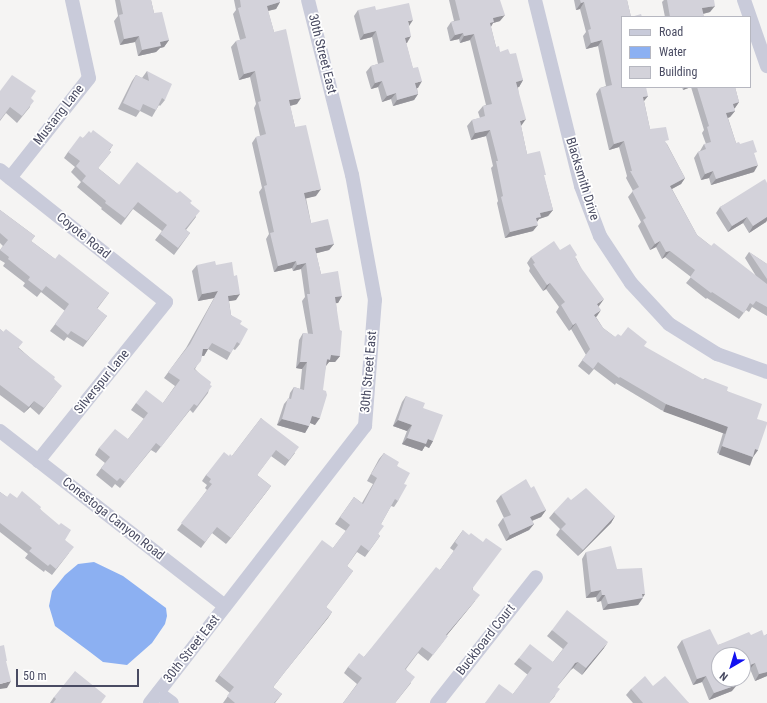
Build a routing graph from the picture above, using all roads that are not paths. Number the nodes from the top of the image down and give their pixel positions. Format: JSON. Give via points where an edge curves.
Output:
{"nodes":[{"id":1,"x":72,"y":0,"type":"edge"},
{"id":2,"x":308,"y":0,"type":"edge"},
{"id":3,"x":535,"y":0,"type":"edge"},
{"id":4,"x":744,"y":0,"type":"edge"},
{"id":5,"x":750,"y":16,"type":"edge"},
{"id":6,"x":751,"y":20,"type":"edge"},
{"id":7,"x":767,"y":66,"type":"edge"},
{"id":8,"x":5,"y":174,"type":"edge"},
{"id":9,"x":166,"y":302,"type":"joint"},
{"id":10,"x":767,"y":372,"type":"edge"},
{"id":11,"x":0,"y":432,"type":"edge"},
{"id":12,"x":38,"y":461,"type":"junction"},
{"id":13,"x":536,"y":577,"type":"dead end"},
{"id":14,"x":225,"y":606,"type":"junction"},
{"id":15,"x":154,"y":698,"type":"edge"},
{"id":16,"x":172,"y":703,"type":"edge"},
{"id":17,"x":437,"y":703,"type":"edge"}],
"edges":[{"from":1,"to":8,"type":"street","name":"Mustang Lane","via":[[89,78]]},
{"from":2,"to":14,"type":"street","name":"30th Street East","via":[[352,175],[375,300],[365,426]]},
{"from":3,"to":10,"type":"street","name":"Blacksmith Drive","via":[[581,186],[600,236],[631,282],[670,324],[717,354]]},
{"from":4,"to":5,"type":"street"},
{"from":6,"to":7,"type":"street"},
{"from":8,"to":9,"type":"street","name":"Coyote Road"},
{"from":9,"to":12,"type":"street","name":"Silverspur Lane"},
{"from":11,"to":12,"type":"street","name":"Conestoga Canyon Road"},
{"from":12,"to":14,"type":"street","name":"Conestoga Canyon Road"},
{"from":13,"to":17,"type":"street","name":"Buckboard Court"},
{"from":14,"to":15,"type":"street","name":"30th Street East"},
{"from":15,"to":16,"type":"street"}]}
